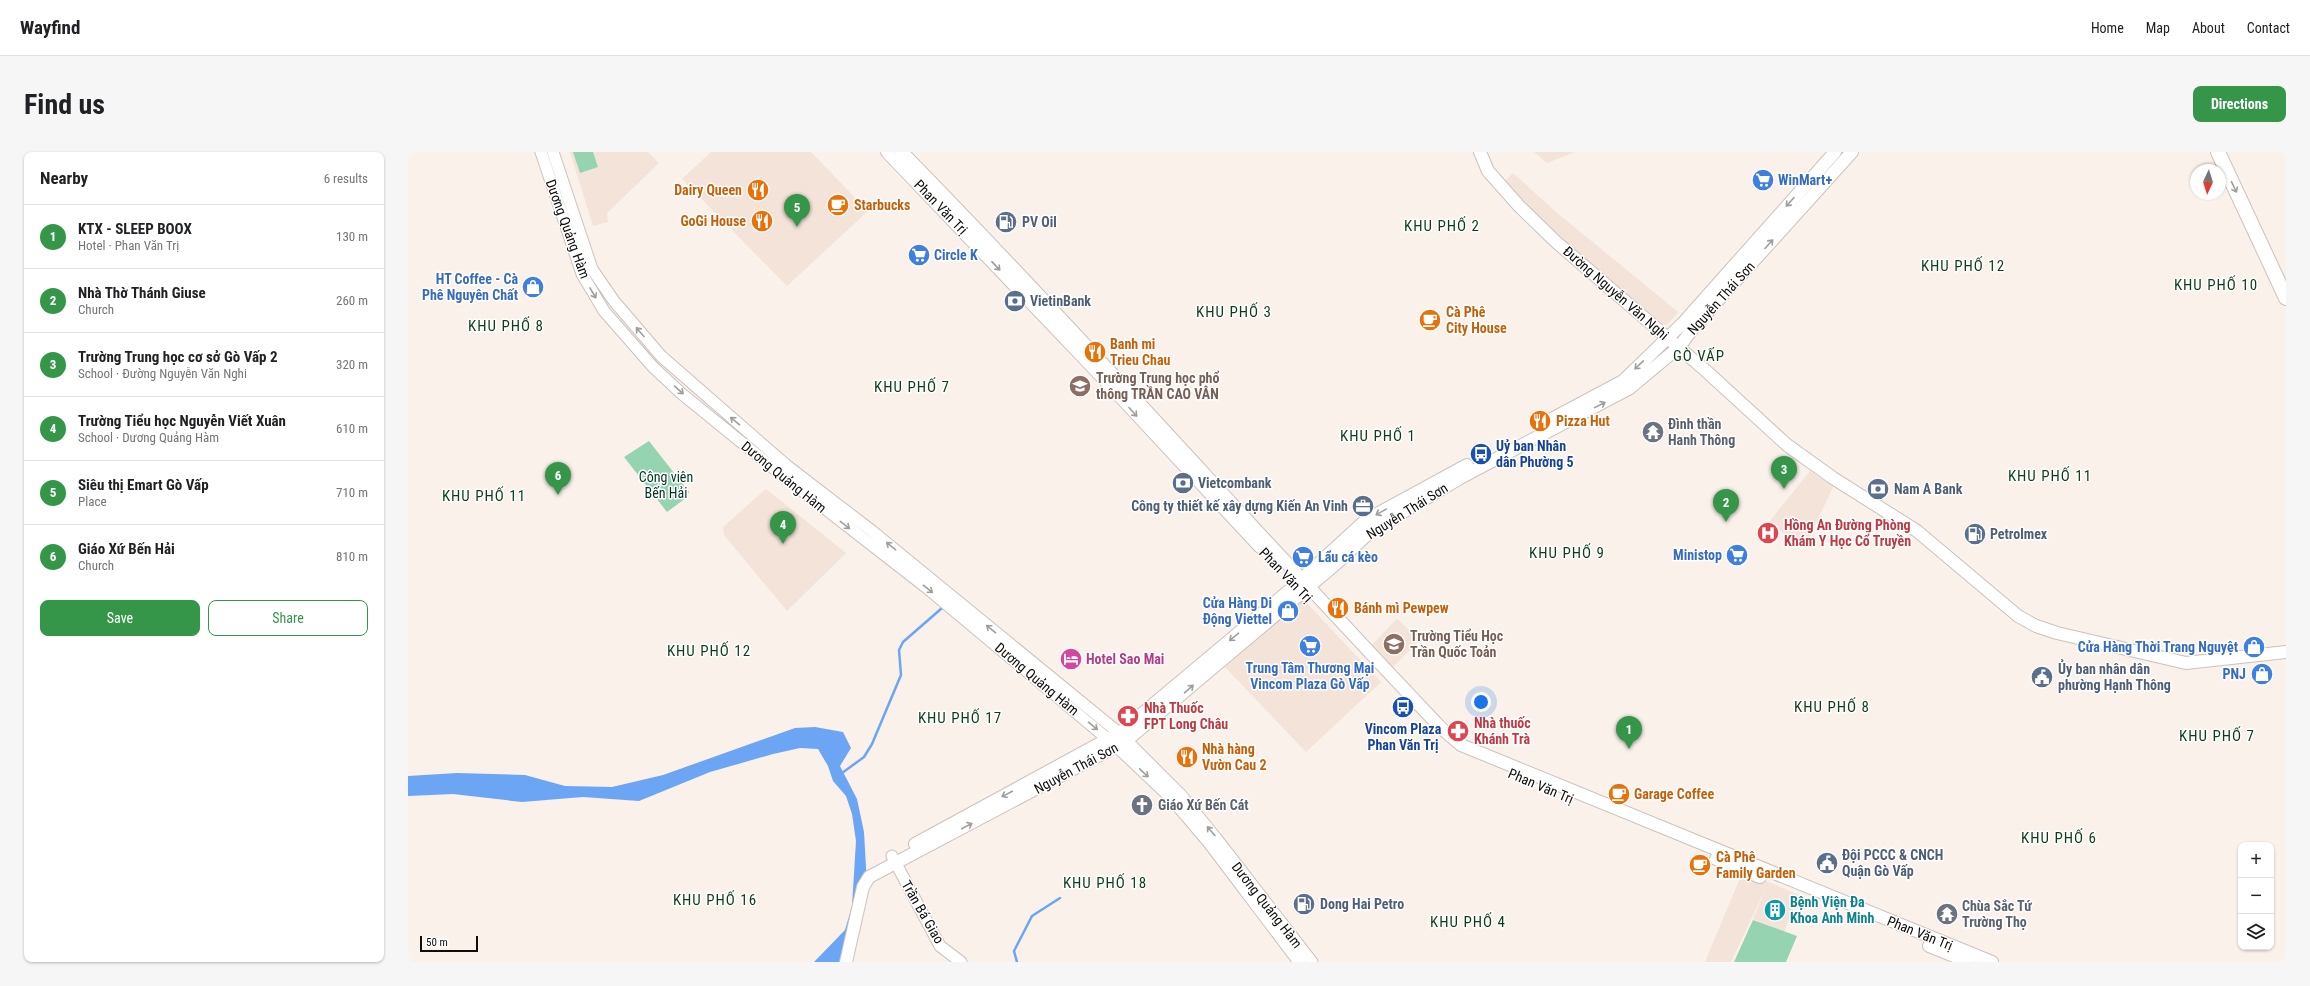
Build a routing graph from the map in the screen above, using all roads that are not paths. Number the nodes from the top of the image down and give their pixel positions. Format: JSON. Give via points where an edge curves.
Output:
{"nodes":[{"id":1,"x":541,"y":152,"type":"edge"},
{"id":2,"x":553,"y":152,"type":"edge"},
{"id":3,"x":887,"y":152,"type":"edge"},
{"id":4,"x":902,"y":152,"type":"edge"},
{"id":5,"x":1480,"y":152,"type":"edge"},
{"id":6,"x":1486,"y":152,"type":"edge"},
{"id":7,"x":1835,"y":152,"type":"edge"},
{"id":8,"x":1852,"y":152,"type":"edge"},
{"id":9,"x":2218,"y":152,"type":"edge"},
{"id":10,"x":1494,"y":176,"type":"junction"},
{"id":11,"x":973,"y":234,"type":"junction"},
{"id":12,"x":592,"y":269,"type":"junction"},
{"id":13,"x":582,"y":274,"type":"junction"},
{"id":14,"x":2286,"y":298,"type":"edge"},
{"id":15,"x":1668,"y":338,"type":"junction"},
{"id":16,"x":1679,"y":347,"type":"junction"},
{"id":17,"x":1503,"y":450,"type":"junction"},
{"id":18,"x":1190,"y":466,"type":"junction"},
{"id":19,"x":782,"y":469,"type":"junction"},
{"id":20,"x":1302,"y":586,"type":"junction"},
{"id":21,"x":2286,"y":652,"type":"edge"},
{"id":22,"x":1117,"y":740,"type":"junction"},
{"id":23,"x":1529,"y":777,"type":"junction"},
{"id":24,"x":894,"y":859,"type":"junction"},
{"id":25,"x":869,"y":872,"type":"junction"},
{"id":26,"x":838,"y":962,"type":"edge"},
{"id":27,"x":846,"y":962,"type":"edge"},
{"id":28,"x":962,"y":962,"type":"edge"},
{"id":29,"x":1299,"y":962,"type":"edge"},
{"id":30,"x":1312,"y":962,"type":"edge"},
{"id":31,"x":1969,"y":962,"type":"edge"},
{"id":32,"x":1992,"y":962,"type":"edge"}],
"edges":[{"from":1,"to":13,"type":"street","name":"Dương Quảng Hàm"},
{"from":2,"to":12,"type":"street","name":"Dương Quảng Hàm"},
{"from":3,"to":11,"type":"main road","name":"Phan Văn Trị"},
{"from":4,"to":11,"type":"main road","name":"Phan Văn Trị"},
{"from":5,"to":10,"type":"main road","name":"Đường Nguyễn Văn Nghi","via":[[1488,171]]},
{"from":6,"to":10,"type":"main road","name":"Đường Nguyễn Văn Nghi"},
{"from":7,"to":15,"type":"main road","name":"Nguyễn Thái Sơn","one_way":true},
{"from":16,"to":8,"type":"main road","name":"Nguyễn Thái Sơn","one_way":true,"via":[[1694,327]]},
{"from":9,"to":14,"type":"main road","one_way":true},
{"from":10,"to":15,"type":"main road","name":"Đường Nguyễn Văn Nghi","via":[[1519,206],[1556,241]]},
{"from":11,"to":18,"type":"main road","name":"Phan Văn Trị"},
{"from":12,"to":13,"type":"street"},
{"from":19,"to":12,"type":"street","name":"Dương Quảng Hàm","one_way":true,"via":[[661,356],[614,301]]},
{"from":13,"to":19,"type":"street","name":"Dương Quảng Hàm","one_way":true,"via":[[604,311],[653,367],[682,394]]},
{"from":15,"to":16,"type":"main road","name":"Đường Nguyễn Văn Nghi"},
{"from":15,"to":17,"type":"main road","name":"Nguyễn Thái Sơn","one_way":true,"via":[[1623,381]]},
{"from":17,"to":16,"type":"main road","name":"Nguyễn Thái Sơn","one_way":true,"via":[[1630,388]]},
{"from":16,"to":21,"type":"main road","name":"Đường Nguyễn Văn Nghi","via":[[1787,445],[1833,478],[1918,531],[2008,610],[2036,626],[2186,662]]},
{"from":17,"to":20,"type":"main road","name":"Nguyễn Thái Sơn","via":[[1370,532]]},
{"from":18,"to":20,"type":"main road","name":"Phan Văn Trị"},
{"from":18,"to":20,"type":"main road","name":"Phan Văn Trị","via":[[1275,552]]},
{"from":19,"to":22,"type":"street","name":"Dương Quảng Hàm","via":[[878,536]]},
{"from":20,"to":22,"type":"main road","name":"Nguyễn Thái Sơn"},
{"from":20,"to":23,"type":"main road","name":"Phan Văn Trị","via":[[1436,733],[1458,751]]},
{"from":22,"to":24,"type":"main road","name":"Nguyễn Thái Sơn"},
{"from":22,"to":29,"type":"street","name":"Dương Quảng Hàm","one_way":true,"via":[[1209,843]]},
{"from":30,"to":22,"type":"street","name":"Dương Quảng Hàm","one_way":true,"via":[[1181,795]]},
{"from":23,"to":31,"type":"main road","name":"Phan Văn Trị","via":[[1767,880]]},
{"from":23,"to":32,"type":"main road","name":"Phan Văn Trị"},
{"from":24,"to":25,"type":"main road","name":"Nguyễn Thái Sơn"},
{"from":24,"to":28,"type":"street","name":"Trần Bá Giao","via":[[940,946]]},
{"from":25,"to":26,"type":"main road","via":[[860,876],[856,884]]},
{"from":25,"to":27,"type":"main road","via":[[863,887]]}]}
